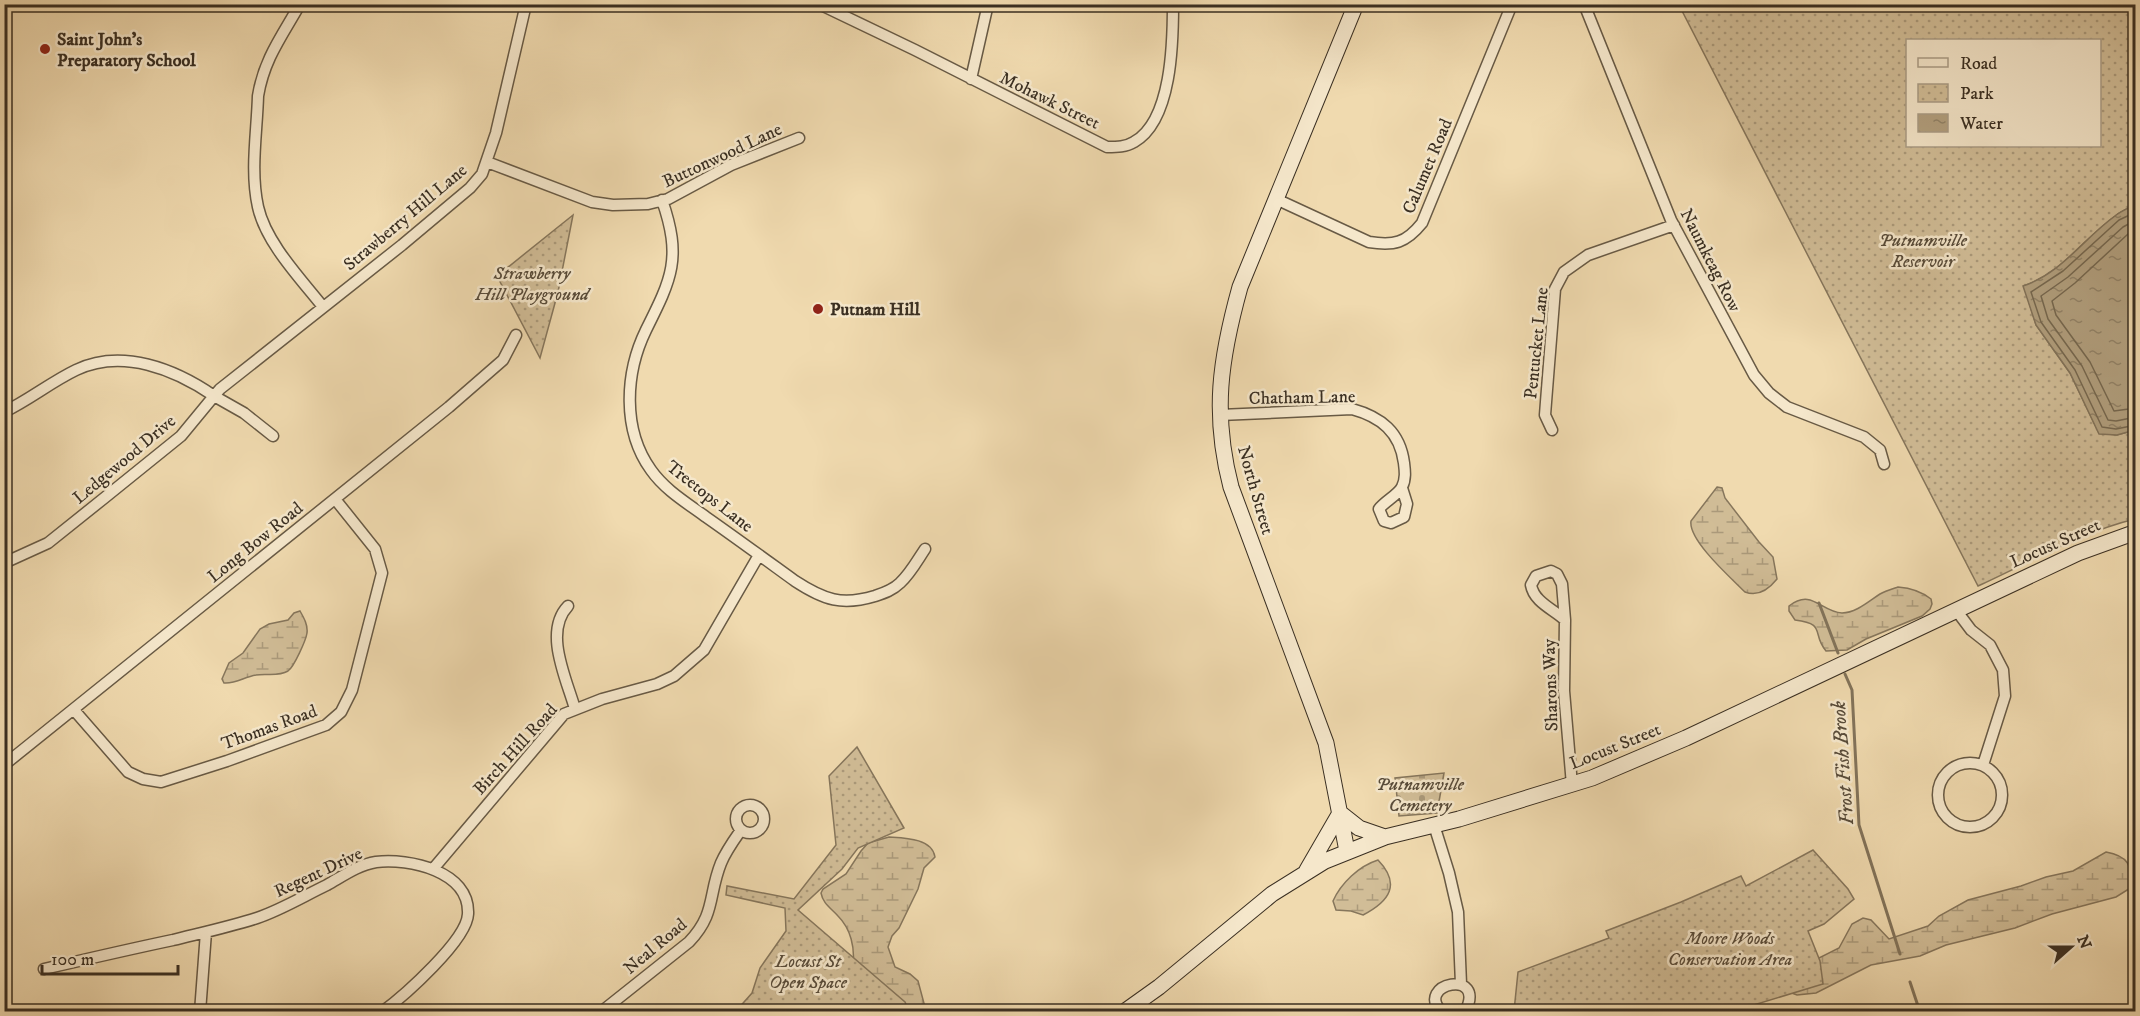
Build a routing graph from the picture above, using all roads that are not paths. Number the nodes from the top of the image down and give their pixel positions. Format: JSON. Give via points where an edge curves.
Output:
{"nodes":[{"id":1,"x":300,"y":4,"type":"edge"},
{"id":2,"x":526,"y":4,"type":"edge"},
{"id":3,"x":819,"y":4,"type":"edge"},
{"id":4,"x":988,"y":4,"type":"edge"},
{"id":5,"x":1173,"y":4,"type":"edge"},
{"id":6,"x":1356,"y":4,"type":"edge"},
{"id":7,"x":1512,"y":4,"type":"edge"},
{"id":8,"x":1584,"y":4,"type":"edge"},
{"id":9,"x":971,"y":79,"type":"junction"},
{"id":10,"x":799,"y":138,"type":"dead end"},
{"id":11,"x":487,"y":162,"type":"junction"},
{"id":12,"x":1276,"y":199,"type":"junction"},
{"id":13,"x":662,"y":200,"type":"junction"},
{"id":14,"x":1674,"y":225,"type":"junction"},
{"id":15,"x":323,"y":307,"type":"junction"},
{"id":16,"x":516,"y":335,"type":"dead end"},
{"id":17,"x":214,"y":396,"type":"junction"},
{"id":18,"x":4,"y":412,"type":"edge"},
{"id":19,"x":1220,"y":415,"type":"junction"},
{"id":20,"x":1552,"y":430,"type":"dead end"},
{"id":21,"x":273,"y":436,"type":"dead end"},
{"id":22,"x":1884,"y":464,"type":"dead end"},
{"id":23,"x":1402,"y":488,"type":"dead end"},
{"id":24,"x":335,"y":499,"type":"junction"},
{"id":25,"x":2136,"y":532,"type":"edge"},
{"id":26,"x":925,"y":549,"type":"dead end"},
{"id":27,"x":759,"y":555,"type":"junction"},
{"id":28,"x":4,"y":563,"type":"edge"},
{"id":29,"x":568,"y":606,"type":"dead end"},
{"id":30,"x":1956,"y":610,"type":"junction"},
{"id":31,"x":1565,"y":620,"type":"dead end"},
{"id":32,"x":575,"y":709,"type":"junction"},
{"id":33,"x":74,"y":710,"type":"junction"},
{"id":34,"x":4,"y":765,"type":"edge"},
{"id":35,"x":1983,"y":765,"type":"junction"},
{"id":36,"x":1572,"y":785,"type":"junction"},
{"id":37,"x":1340,"y":813,"type":"junction"},
{"id":38,"x":1434,"y":825,"type":"junction"},
{"id":39,"x":741,"y":830,"type":"dead end"},
{"id":40,"x":1385,"y":837,"type":"junction"},
{"id":41,"x":1347,"y":851,"type":"junction"},
{"id":42,"x":433,"y":869,"type":"junction"},
{"id":43,"x":1307,"y":871,"type":"junction"},
{"id":44,"x":206,"y":932,"type":"junction"},
{"id":45,"x":44,"y":969,"type":"dead end"},
{"id":46,"x":1461,"y":984,"type":"junction"},
{"id":47,"x":200,"y":1011,"type":"edge"},
{"id":48,"x":382,"y":1011,"type":"edge"},
{"id":49,"x":601,"y":1011,"type":"edge"},
{"id":50,"x":1124,"y":1011,"type":"edge"},
{"id":51,"x":1442,"y":1011,"type":"edge"},
{"id":52,"x":1465,"y":1011,"type":"edge"}],
"edges":[{"from":1,"to":15,"type":"street","via":[[271,52],[260,83],[255,189],[269,234]]},
{"from":2,"to":11,"type":"street","name":"Strawberry Hill Lane"},
{"from":3,"to":9,"type":"street","name":"Mohawk Street"},
{"from":4,"to":9,"type":"street"},
{"from":5,"to":9,"type":"street","name":"Mohawk Street","via":[[1173,44],[1166,87],[1156,119],[1135,142],[1107,147]]},
{"from":6,"to":12,"type":"main road","name":"North Street"},
{"from":7,"to":12,"type":"street","name":"Calumet Road","via":[[1422,224],[1411,237],[1383,244],[1369,242]]},
{"from":8,"to":14,"type":"street","name":"Naumkeag Row"},
{"from":10,"to":13,"type":"street","name":"Buttonwood Lane","via":[[731,165]]},
{"from":11,"to":13,"type":"street","name":"Buttonwood Lane","via":[[592,202],[639,205]]},
{"from":11,"to":15,"type":"street","name":"Strawberry Hill Lane","via":[[482,174],[461,195]]},
{"from":12,"to":19,"type":"main road","name":"North Street","via":[[1240,287],[1227,335]]},
{"from":13,"to":27,"type":"street","name":"Treetops Lane","via":[[671,228],[673,263],[669,282],[633,364],[629,401],[635,436],[658,479]]},
{"from":14,"to":20,"type":"street","name":"Pentucket Lane","via":[[1588,255],[1564,272],[1555,290],[1545,415]]},
{"from":14,"to":22,"type":"street","name":"Naumkeag Row","via":[[1748,365],[1769,393],[1787,407],[1863,437],[1880,450]]},
{"from":15,"to":17,"type":"street","name":"Strawberry Hill Lane"},
{"from":16,"to":24,"type":"street","name":"Long Bow Road","via":[[503,360]]},
{"from":17,"to":18,"type":"street","via":[[173,371],[114,360],[75,370]]},
{"from":17,"to":21,"type":"street"},
{"from":17,"to":28,"type":"street","name":"Ledgewood Drive","via":[[181,436],[48,543]]},
{"from":19,"to":23,"type":"street","name":"Chatham Lane","via":[[1352,410],[1366,413],[1380,420],[1399,442],[1405,474]]},
{"from":19,"to":37,"type":"main road","name":"North Street","via":[[1231,487],[1326,743]]},
{"from":24,"to":33,"type":"street","name":"Long Bow Road"},
{"from":24,"to":33,"type":"street","name":"Thomas Road","via":[[375,549],[382,573],[352,690],[341,712],[326,725],[161,782],[128,772]]},
{"from":25,"to":30,"type":"main road","name":"Locust Street","via":[[2078,553]]},
{"from":26,"to":27,"type":"street","name":"Treetops Lane","via":[[897,586],[848,602],[807,589]]},
{"from":27,"to":32,"type":"street","name":"Birch Hill Road","via":[[704,650],[689,664],[657,684]]},
{"from":29,"to":32,"type":"street","via":[[559,622],[557,639]]},
{"from":30,"to":35,"type":"street","via":[[1971,630],[1990,645],[2003,670],[2005,696]]},
{"from":30,"to":36,"type":"main road","name":"Locust Street","via":[[1686,738]]},
{"from":31,"to":36,"type":"street","name":"Sharons Way","via":[[1564,690]]},
{"from":32,"to":42,"type":"street","name":"Birch Hill Road","via":[[564,714]]},
{"from":33,"to":34,"type":"street","name":"Long Bow Road"},
{"from":35,"to":35,"type":"street","via":[[1956,766],[1939,786],[1943,813],[1959,825],[1981,825],[1997,812],[2002,790],[1992,771]]},
{"from":36,"to":38,"type":"main road","name":"Locust Street"},
{"from":37,"to":40,"type":"main road","via":[[1359,828]]},
{"from":37,"to":41,"type":"main road","name":"North Street"},
{"from":37,"to":43,"type":"main road"},
{"from":38,"to":40,"type":"main road","name":"Locust Street"},
{"from":38,"to":46,"type":"street","via":[[1458,912]]},
{"from":39,"to":49,"type":"street","name":"Neal Road","via":[[722,862],[710,912],[700,930]]},
{"from":40,"to":41,"type":"main road","name":"Locust Street"},
{"from":41,"to":43,"type":"main road","name":"Locust Street"},
{"from":42,"to":44,"type":"street","name":"Regent Drive","via":[[400,861],[375,862],[258,918]]},
{"from":42,"to":48,"type":"street","name":"Regent Drive","via":[[459,887],[468,907],[468,920],[457,940],[429,970]]},
{"from":43,"to":50,"type":"main road","name":"Locust Street"},
{"from":44,"to":45,"type":"street","name":"Regent Drive"},
{"from":44,"to":47,"type":"street"},
{"from":46,"to":51,"type":"street","via":[[1450,983],[1440,988],[1436,997]]},
{"from":46,"to":52,"type":"street","via":[[1468,991],[1470,1002]]}]}
